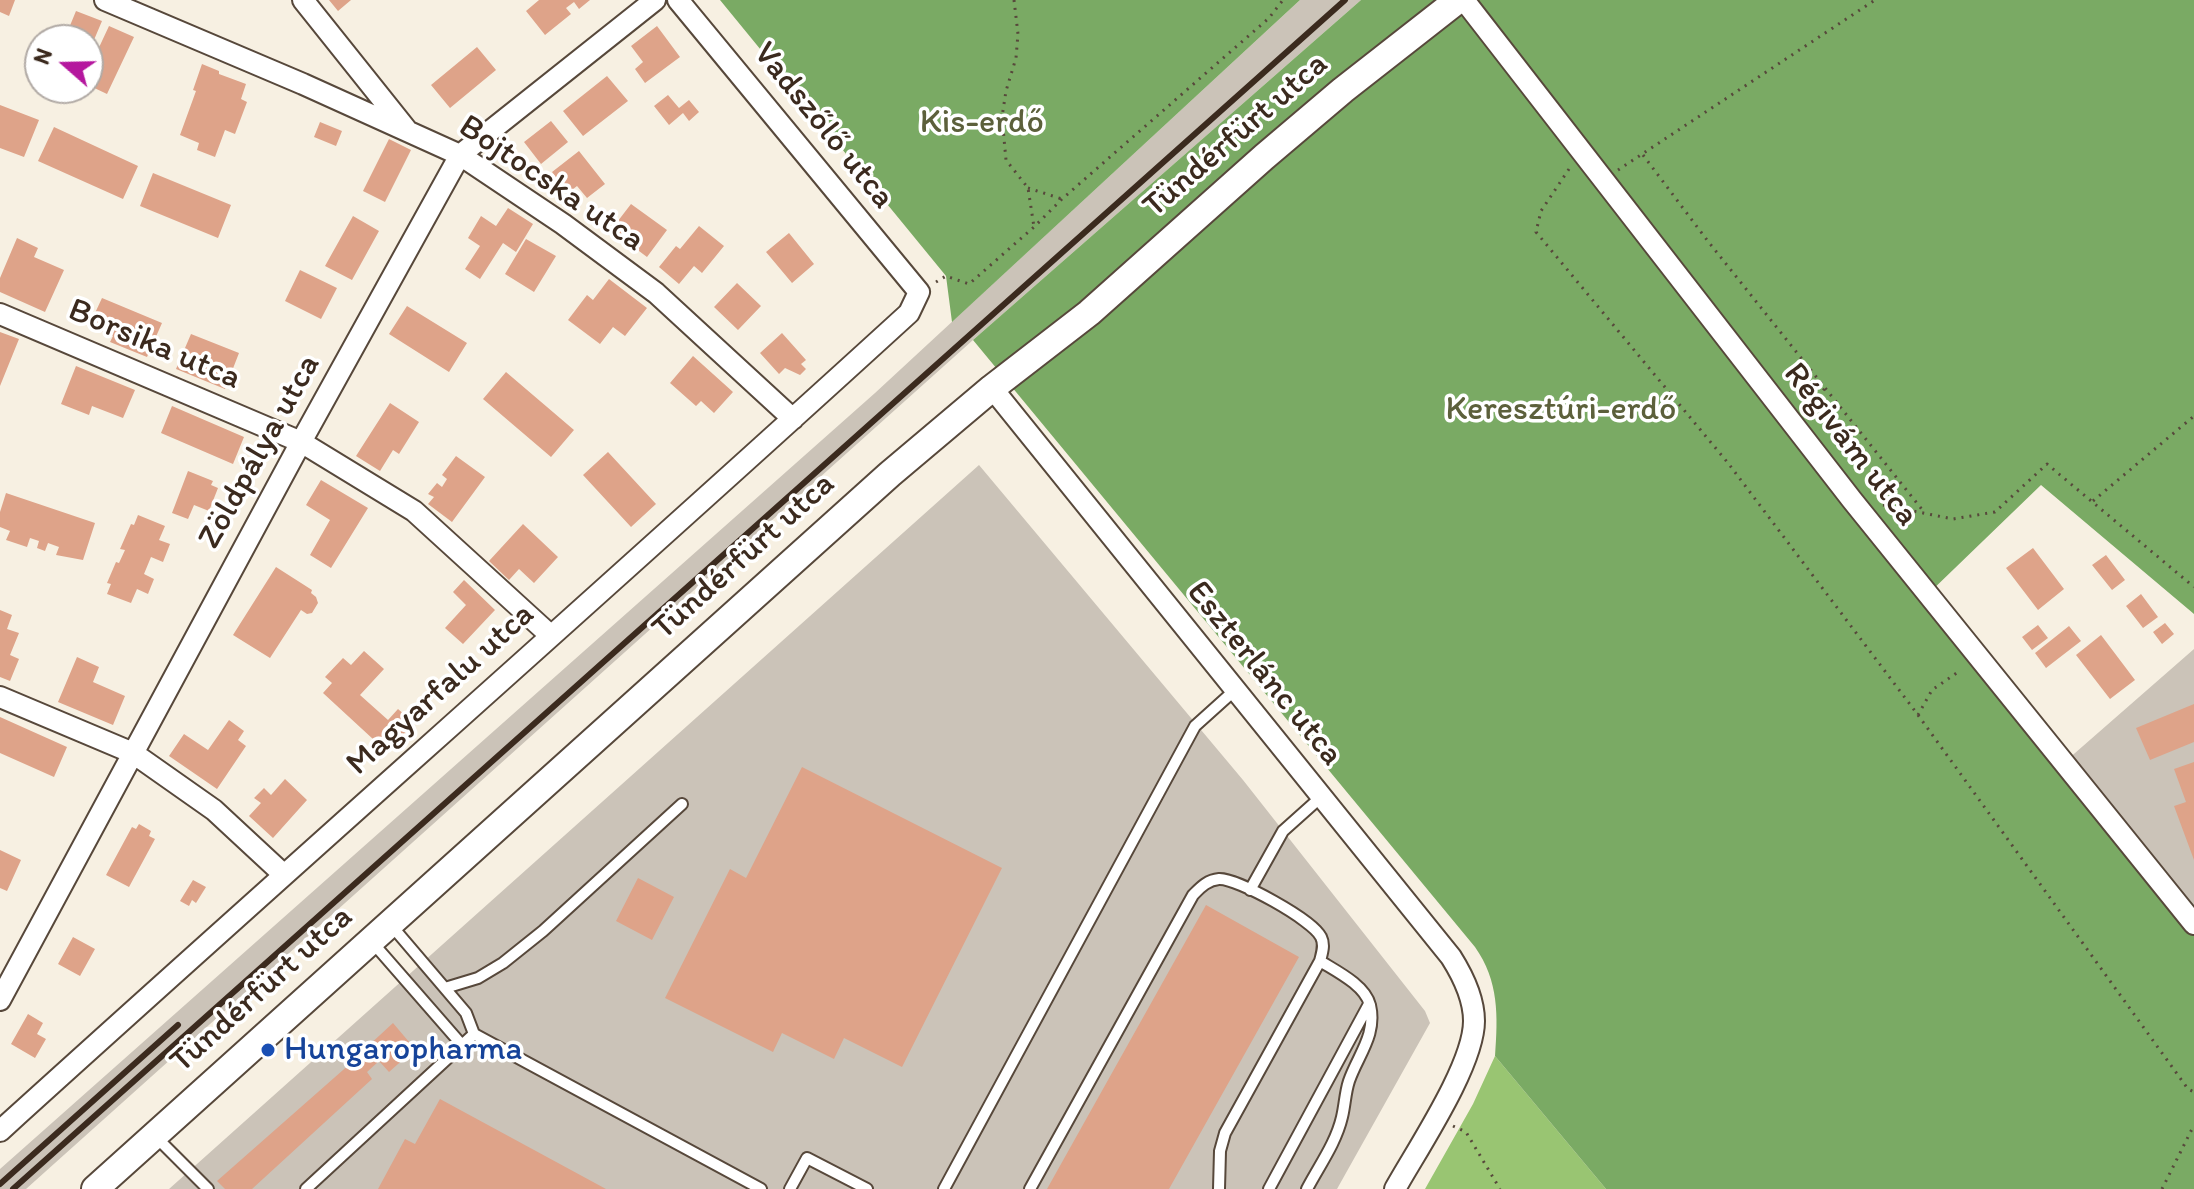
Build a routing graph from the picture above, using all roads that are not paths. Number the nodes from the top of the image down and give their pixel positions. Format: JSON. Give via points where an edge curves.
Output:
{"nodes":[{"id":1,"x":105,"y":0,"type":"edge"},
{"id":2,"x":303,"y":0,"type":"edge"},
{"id":3,"x":655,"y":0,"type":"edge"},
{"id":4,"x":678,"y":0,"type":"edge"},
{"id":5,"x":1461,"y":0,"type":"edge"},
{"id":6,"x":409,"y":132,"type":"junction"},
{"id":7,"x":460,"y":155,"type":"junction"},
{"id":8,"x":919,"y":292,"type":"joint"},
{"id":9,"x":0,"y":314,"type":"edge"},
{"id":10,"x":992,"y":388,"type":"junction"},
{"id":11,"x":793,"y":419,"type":"junction"},
{"id":12,"x":301,"y":442,"type":"junction"},
{"id":13,"x":550,"y":635,"type":"junction"},
{"id":14,"x":1235,"y":690,"type":"junction"},
{"id":15,"x":0,"y":697,"type":"edge"},
{"id":16,"x":133,"y":753,"type":"junction"},
{"id":17,"x":1321,"y":797,"type":"junction"},
{"id":18,"x":682,"y":804,"type":"dead end"},
{"id":19,"x":283,"y":874,"type":"junction"},
{"id":20,"x":1250,"y":890,"type":"junction"},
{"id":21,"x":2194,"y":924,"type":"edge"},
{"id":22,"x":381,"y":933,"type":"junction"},
{"id":23,"x":1320,"y":961,"type":"junction"},
{"id":24,"x":445,"y":988,"type":"junction"},
{"id":25,"x":0,"y":1000,"type":"edge"},
{"id":26,"x":1369,"y":1004,"type":"junction"},
{"id":27,"x":474,"y":1034,"type":"junction"},
{"id":28,"x":462,"y":1045,"type":"junction"},
{"id":29,"x":0,"y":1131,"type":"edge"},
{"id":30,"x":154,"y":1135,"type":"junction"},
{"id":31,"x":95,"y":1189,"type":"edge"},
{"id":32,"x":208,"y":1189,"type":"edge"},
{"id":33,"x":306,"y":1189,"type":"edge"},
{"id":34,"x":761,"y":1189,"type":"edge"},
{"id":35,"x":790,"y":1189,"type":"edge"},
{"id":36,"x":867,"y":1189,"type":"edge"},
{"id":37,"x":944,"y":1189,"type":"edge"},
{"id":38,"x":1030,"y":1189,"type":"edge"},
{"id":39,"x":1219,"y":1189,"type":"edge"},
{"id":40,"x":1269,"y":1189,"type":"edge"},
{"id":41,"x":1307,"y":1189,"type":"edge"},
{"id":42,"x":1395,"y":1189,"type":"edge"}],
"edges":[{"from":1,"to":6,"type":"street","name":"Bojtocska utca"},
{"from":2,"to":6,"type":"street"},
{"from":3,"to":7,"type":"street","name":"Zöldpálya utca"},
{"from":4,"to":8,"type":"street","name":"Vadszőlő utca"},
{"from":5,"to":10,"type":"street","name":"Tündérfürt utca","via":[[1343,90],[1089,313]]},
{"from":5,"to":21,"type":"street","name":"Régivám utca","via":[[1852,500]]},
{"from":6,"to":7,"type":"street","name":"Bojtocska utca"},
{"from":7,"to":11,"type":"street","name":"Bojtocska utca","via":[[656,293]]},
{"from":7,"to":12,"type":"street","name":"Zöldpálya utca"},
{"from":8,"to":11,"type":"street","name":"Magyarfalu utca","via":[[909,313]]},
{"from":9,"to":12,"type":"street","name":"Borsika utca"},
{"from":10,"to":14,"type":"street","name":"Eszterlánc utca"},
{"from":10,"to":22,"type":"street","name":"Tündérfürt utca"},
{"from":11,"to":13,"type":"street","name":"Magyarfalu utca"},
{"from":12,"to":13,"type":"street","name":"Borsika utca","via":[[414,511]]},
{"from":12,"to":16,"type":"street","name":"Zöldpálya utca"},
{"from":13,"to":19,"type":"street","name":"Magyarfalu utca"},
{"from":14,"to":17,"type":"street","name":"Eszterlánc utca"},
{"from":14,"to":37,"type":"lane","via":[[1195,726]]},
{"from":15,"to":16,"type":"street"},
{"from":16,"to":19,"type":"street","via":[[214,810]]},
{"from":16,"to":25,"type":"street","name":"Zöldpálya utca"},
{"from":17,"to":20,"type":"lane","via":[[1283,831]]},
{"from":17,"to":42,"type":"street","name":"Eszterlánc utca","via":[[1451,957],[1473,1008],[1468,1055]]},
{"from":18,"to":24,"type":"lane","via":[[503,963]]},
{"from":19,"to":29,"type":"street","name":"Magyarfalu utca"},
{"from":20,"to":23,"type":"lane","via":[[1310,923],[1320,936]]},
{"from":20,"to":38,"type":"lane","via":[[1219,879],[1203,884],[1193,895]]},
{"from":22,"to":24,"type":"lane"},
{"from":22,"to":28,"type":"lane"},
{"from":22,"to":30,"type":"street","name":"Tündérfürt utca"},
{"from":23,"to":26,"type":"lane","via":[[1345,977]]},
{"from":23,"to":39,"type":"lane","via":[[1225,1133]]},
{"from":24,"to":27,"type":"lane","via":[[466,1013]]},
{"from":26,"to":40,"type":"lane"},
{"from":26,"to":41,"type":"lane","via":[[1367,1044],[1350,1079],[1336,1137]]},
{"from":27,"to":28,"type":"lane"},
{"from":27,"to":34,"type":"lane"},
{"from":28,"to":33,"type":"lane"},
{"from":30,"to":31,"type":"street","name":"Tündérfürt utca"},
{"from":30,"to":32,"type":"lane"},
{"from":35,"to":36,"type":"lane","via":[[807,1158]]}]}
